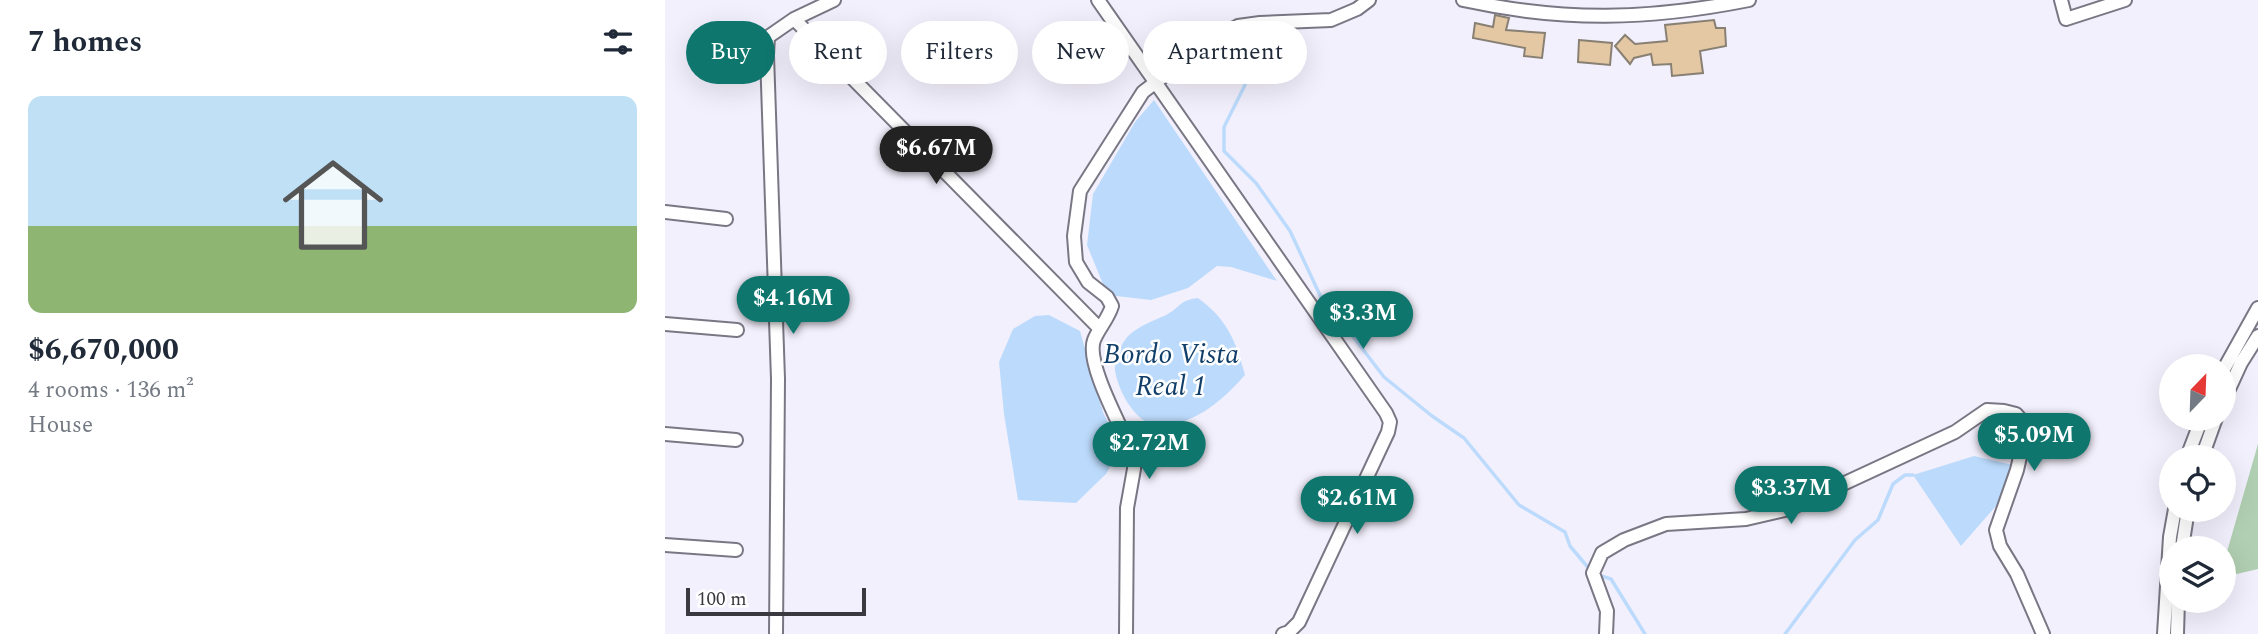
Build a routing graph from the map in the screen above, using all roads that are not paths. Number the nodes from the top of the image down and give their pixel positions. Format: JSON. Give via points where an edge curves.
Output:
{"nodes":[{"id":1,"x":834,"y":0,"type":"edge"},
{"id":2,"x":1098,"y":0,"type":"edge"},
{"id":3,"x":1369,"y":0,"type":"edge"},
{"id":4,"x":1463,"y":0,"type":"edge"},
{"id":5,"x":1749,"y":0,"type":"edge"},
{"id":6,"x":2060,"y":0,"type":"edge"},
{"id":7,"x":2125,"y":0,"type":"edge"},
{"id":8,"x":794,"y":19,"type":"junction"},
{"id":9,"x":1307,"y":21,"type":"edge"},
{"id":10,"x":1143,"y":63,"type":"edge"},
{"id":11,"x":1152,"y":84,"type":"edge"},
{"id":12,"x":1158,"y":84,"type":"edge"},
{"id":13,"x":665,"y":212,"type":"edge"},
{"id":14,"x":726,"y":219,"type":"dead end"},
{"id":15,"x":2258,"y":308,"type":"edge"},
{"id":16,"x":665,"y":324,"type":"edge"},
{"id":17,"x":1100,"y":329,"type":"junction"},
{"id":18,"x":737,"y":330,"type":"dead end"},
{"id":19,"x":2258,"y":336,"type":"edge"},
{"id":20,"x":2232,"y":354,"type":"edge"},
{"id":21,"x":2237,"y":372,"type":"edge"},
{"id":22,"x":665,"y":434,"type":"edge"},
{"id":23,"x":736,"y":440,"type":"dead end"},
{"id":24,"x":2173,"y":522,"type":"edge"},
{"id":25,"x":665,"y":545,"type":"edge"},
{"id":26,"x":736,"y":550,"type":"dead end"},
{"id":27,"x":2178,"y":613,"type":"edge"},
{"id":28,"x":776,"y":634,"type":"edge"},
{"id":29,"x":1126,"y":634,"type":"edge"},
{"id":30,"x":1283,"y":634,"type":"edge"},
{"id":31,"x":1606,"y":634,"type":"edge"},
{"id":32,"x":2042,"y":634,"type":"edge"},
{"id":33,"x":2164,"y":634,"type":"edge"},
{"id":34,"x":2177,"y":634,"type":"edge"}],
"edges":[{"from":1,"to":8,"type":"street"},
{"from":2,"to":10,"type":"street"},
{"from":3,"to":9,"type":"street","via":[[1331,20]]},
{"from":4,"to":5,"type":"street","via":[[1561,15],[1621,17]]},
{"from":6,"to":7,"type":"street","via":[[2066,19]]},
{"from":8,"to":17,"type":"street"},
{"from":8,"to":28,"type":"street","via":[[768,37],[778,379]]},
{"from":11,"to":17,"type":"street","via":[[1080,191],[1076,262],[1112,306]]},
{"from":12,"to":30,"type":"street","via":[[1390,422],[1299,622]]},
{"from":13,"to":14,"type":"street"},
{"from":15,"to":20,"type":"street"},
{"from":16,"to":18,"type":"street"},
{"from":17,"to":29,"type":"street","via":[[1093,342],[1094,368],[1134,457],[1127,508]]},
{"from":19,"to":21,"type":"street"},
{"from":22,"to":23,"type":"street"},
{"from":24,"to":33,"type":"street"},
{"from":25,"to":26,"type":"street"},
{"from":27,"to":34,"type":"street"},
{"from":31,"to":32,"type":"street","via":[[1607,611],[1593,573],[1602,553],[1624,540],[1666,524],[1747,519],[1789,509],[1955,432],[1987,410],[2016,414],[2024,423],[2017,470],[1996,530]]}]}
